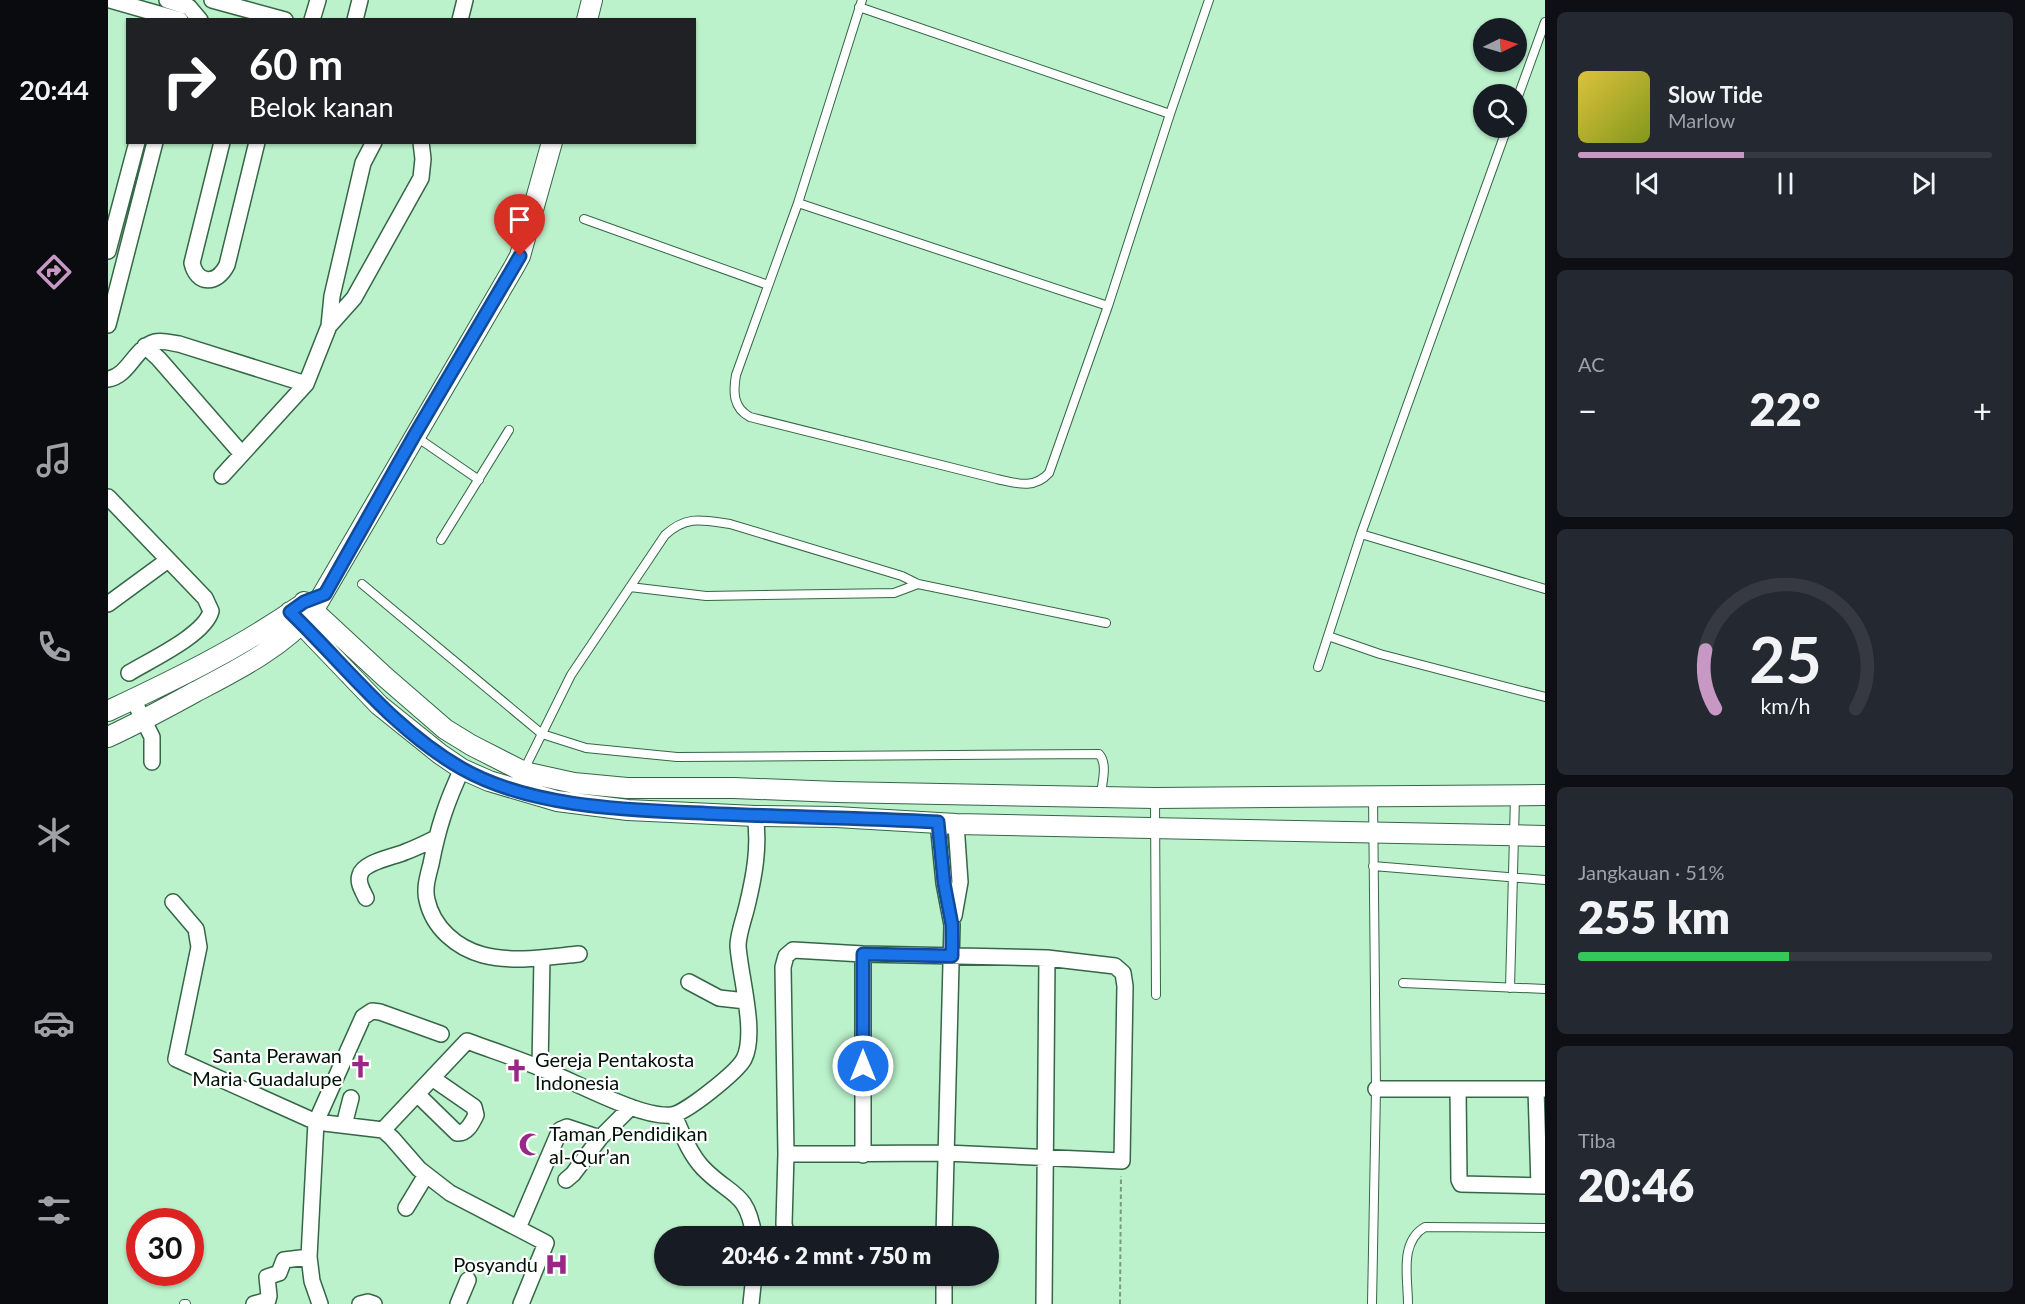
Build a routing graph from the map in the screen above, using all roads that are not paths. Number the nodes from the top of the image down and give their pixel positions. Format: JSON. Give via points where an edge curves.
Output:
{"nodes":[{"id":1,"x":110,"y":0,"type":"edge"},
{"id":2,"x":212,"y":0,"type":"edge"},
{"id":3,"x":318,"y":0,"type":"edge"},
{"id":4,"x":360,"y":0,"type":"edge"},
{"id":5,"x":465,"y":0,"type":"edge"},
{"id":6,"x":592,"y":0,"type":"edge"},
{"id":7,"x":1209,"y":0,"type":"edge"},
{"id":8,"x":860,"y":4,"type":"edge"},
{"id":9,"x":178,"y":9,"type":"edge"},
{"id":10,"x":196,"y":18,"type":"edge"},
{"id":11,"x":278,"y":18,"type":"edge"},
{"id":12,"x":313,"y":18,"type":"edge"},
{"id":13,"x":356,"y":18,"type":"edge"},
{"id":14,"x":460,"y":18,"type":"edge"},
{"id":15,"x":588,"y":18,"type":"edge"},
{"id":16,"x":1545,"y":22,"type":"edge"},
{"id":17,"x":1523,"y":84,"type":"edge"},
{"id":18,"x":1170,"y":114,"type":"junction"},
{"id":19,"x":1503,"y":138,"type":"edge"},
{"id":20,"x":136,"y":144,"type":"edge"},
{"id":21,"x":154,"y":144,"type":"edge"},
{"id":22,"x":222,"y":144,"type":"edge"},
{"id":23,"x":256,"y":144,"type":"edge"},
{"id":24,"x":373,"y":144,"type":"edge"},
{"id":25,"x":421,"y":144,"type":"edge"},
{"id":26,"x":551,"y":144,"type":"edge"},
{"id":27,"x":798,"y":203,"type":"junction"},
{"id":28,"x":584,"y":219,"type":"dead end"},
{"id":29,"x":108,"y":251,"type":"edge"},
{"id":30,"x":768,"y":285,"type":"junction"},
{"id":31,"x":1108,"y":306,"type":"junction"},
{"id":32,"x":108,"y":325,"type":"edge"},
{"id":33,"x":329,"y":326,"type":"junction"},
{"id":34,"x":145,"y":346,"type":"junction"},
{"id":35,"x":108,"y":379,"type":"edge"},
{"id":36,"x":306,"y":384,"type":"junction"},
{"id":37,"x":510,"y":430,"type":"dead end"},
{"id":38,"x":414,"y":436,"type":"junction"},
{"id":39,"x":242,"y":453,"type":"junction"},
{"id":40,"x":222,"y":476,"type":"dead end"},
{"id":41,"x":479,"y":480,"type":"junction"},
{"id":42,"x":109,"y":499,"type":"edge"},
{"id":43,"x":1361,"y":534,"type":"junction"},
{"id":44,"x":441,"y":540,"type":"dead end"},
{"id":45,"x":168,"y":560,"type":"junction"},
{"id":46,"x":362,"y":584,"type":"dead end"},
{"id":47,"x":918,"y":584,"type":"junction"},
{"id":48,"x":630,"y":587,"type":"junction"},
{"id":49,"x":1545,"y":589,"type":"edge"},
{"id":50,"x":108,"y":604,"type":"edge"},
{"id":51,"x":303,"y":612,"type":"junction"},
{"id":52,"x":1106,"y":623,"type":"dead end"},
{"id":53,"x":1328,"y":636,"type":"junction"},
{"id":54,"x":1318,"y":667,"type":"dead end"},
{"id":55,"x":129,"y":673,"type":"dead end"},
{"id":56,"x":1545,"y":697,"type":"edge"},
{"id":57,"x":134,"y":699,"type":"junction"},
{"id":58,"x":108,"y":711,"type":"edge"},
{"id":59,"x":144,"y":720,"type":"junction"},
{"id":60,"x":542,"y":734,"type":"junction"},
{"id":61,"x":108,"y":737,"type":"edge"},
{"id":62,"x":152,"y":762,"type":"dead end"},
{"id":63,"x":462,"y":769,"type":"junction"},
{"id":64,"x":524,"y":772,"type":"junction"},
{"id":65,"x":516,"y":790,"type":"junction"},
{"id":66,"x":837,"y":792,"type":"junction"},
{"id":67,"x":1373,"y":795,"type":"junction"},
{"id":68,"x":1515,"y":795,"type":"junction"},
{"id":69,"x":1545,"y":795,"type":"edge"},
{"id":70,"x":1101,"y":796,"type":"junction"},
{"id":71,"x":1155,"y":798,"type":"junction"},
{"id":72,"x":755,"y":816,"type":"junction"},
{"id":73,"x":836,"y":817,"type":"junction"},
{"id":74,"x":947,"y":823,"type":"junction"},
{"id":75,"x":1156,"y":828,"type":"junction"},
{"id":76,"x":1373,"y":832,"type":"junction"},
{"id":77,"x":1514,"y":836,"type":"junction"},
{"id":78,"x":1545,"y":836,"type":"edge"},
{"id":79,"x":436,"y":838,"type":"junction"},
{"id":80,"x":1373,"y":866,"type":"junction"},
{"id":81,"x":1513,"y":878,"type":"junction"},
{"id":82,"x":1545,"y":880,"type":"edge"},
{"id":83,"x":366,"y":898,"type":"dead end"},
{"id":84,"x":173,"y":902,"type":"dead end"},
{"id":85,"x":579,"y":954,"type":"dead end"},
{"id":86,"x":863,"y":954,"type":"junction"},
{"id":87,"x":952,"y":956,"type":"junction"},
{"id":88,"x":542,"y":958,"type":"junction"},
{"id":89,"x":1047,"y":958,"type":"junction"},
{"id":90,"x":689,"y":982,"type":"dead end"},
{"id":91,"x":1403,"y":983,"type":"dead end"},
{"id":92,"x":1509,"y":988,"type":"junction"},
{"id":93,"x":1545,"y":989,"type":"edge"},
{"id":94,"x":1156,"y":995,"type":"dead end"},
{"id":95,"x":746,"y":1001,"type":"junction"},
{"id":96,"x":441,"y":1034,"type":"dead end"},
{"id":97,"x":540,"y":1068,"type":"junction"},
{"id":98,"x":432,"y":1078,"type":"junction"},
{"id":99,"x":1376,"y":1089,"type":"junction"},
{"id":100,"x":1458,"y":1089,"type":"junction"},
{"id":101,"x":1541,"y":1089,"type":"edge"},
{"id":102,"x":417,"y":1094,"type":"junction"},
{"id":103,"x":351,"y":1098,"type":"dead end"},
{"id":104,"x":631,"y":1107,"type":"junction"},
{"id":105,"x":674,"y":1115,"type":"junction"},
{"id":106,"x":316,"y":1122,"type":"junction"},
{"id":107,"x":344,"y":1125,"type":"junction"},
{"id":108,"x":383,"y":1130,"type":"junction"},
{"id":109,"x":600,"y":1138,"type":"junction"},
{"id":110,"x":946,"y":1153,"type":"junction"},
{"id":111,"x":786,"y":1154,"type":"junction"},
{"id":112,"x":862,"y":1155,"type":"junction"},
{"id":113,"x":1044,"y":1157,"type":"junction"},
{"id":114,"x":426,"y":1174,"type":"junction"},
{"id":115,"x":566,"y":1180,"type":"dead end"},
{"id":116,"x":1542,"y":1186,"type":"edge"},
{"id":117,"x":406,"y":1208,"type":"dead end"},
{"id":118,"x":752,"y":1226,"type":"edge"},
{"id":119,"x":784,"y":1226,"type":"edge"},
{"id":120,"x":944,"y":1226,"type":"edge"},
{"id":121,"x":518,"y":1228,"type":"junction"},
{"id":122,"x":1545,"y":1228,"type":"edge"},
{"id":123,"x":309,"y":1257,"type":"junction"},
{"id":124,"x":468,"y":1280,"type":"dead end"},
{"id":125,"x":753,"y":1286,"type":"edge"},
{"id":126,"x":944,"y":1286,"type":"edge"},
{"id":127,"x":254,"y":1304,"type":"edge"},
{"id":128,"x":320,"y":1304,"type":"edge"},
{"id":129,"x":360,"y":1304,"type":"edge"},
{"id":130,"x":374,"y":1304,"type":"edge"},
{"id":131,"x":458,"y":1304,"type":"edge"},
{"id":132,"x":521,"y":1304,"type":"edge"},
{"id":133,"x":751,"y":1304,"type":"edge"},
{"id":134,"x":944,"y":1304,"type":"edge"},
{"id":135,"x":1044,"y":1304,"type":"edge"},
{"id":136,"x":1372,"y":1304,"type":"edge"},
{"id":137,"x":1408,"y":1304,"type":"edge"}],
"edges":[{"from":1,"to":9,"type":"street"},
{"from":2,"to":11,"type":"street"},
{"from":3,"to":12,"type":"street"},
{"from":4,"to":13,"type":"street"},
{"from":5,"to":14,"type":"street"},
{"from":6,"to":15,"type":"street"},
{"from":7,"to":18,"type":"lane"},
{"from":8,"to":18,"type":"lane"},
{"from":8,"to":27,"type":"lane"},
{"from":9,"to":10,"type":"street"},
{"from":16,"to":17,"type":"lane"},
{"from":18,"to":31,"type":"lane"},
{"from":19,"to":43,"type":"lane"},
{"from":20,"to":29,"type":"street"},
{"from":21,"to":32,"type":"street"},
{"from":22,"to":23,"type":"street","via":[[192,263],[197,275],[204,279],[216,279],[226,265]]},
{"from":24,"to":33,"type":"street","via":[[363,163],[332,296]]},
{"from":25,"to":33,"type":"street","via":[[421,178],[354,298]]},
{"from":26,"to":38,"type":"street","via":[[520,256]]},
{"from":27,"to":30,"type":"lane"},
{"from":27,"to":31,"type":"lane"},
{"from":28,"to":30,"type":"lane"},
{"from":30,"to":31,"type":"lane","via":[[733,393],[742,413],[1030,485],[1049,473]]},
{"from":33,"to":36,"type":"street"},
{"from":34,"to":35,"type":"street","via":[[119,377]]},
{"from":34,"to":36,"type":"street","via":[[158,341],[179,344]]},
{"from":34,"to":39,"type":"street"},
{"from":36,"to":39,"type":"street"},
{"from":37,"to":41,"type":"lane"},
{"from":38,"to":41,"type":"lane"},
{"from":38,"to":51,"type":"street","via":[[325,594]]},
{"from":39,"to":40,"type":"street"},
{"from":41,"to":44,"type":"lane"},
{"from":42,"to":45,"type":"street"},
{"from":43,"to":49,"type":"lane"},
{"from":43,"to":53,"type":"lane"},
{"from":45,"to":50,"type":"street"},
{"from":45,"to":55,"type":"street","via":[[205,598],[211,611],[209,617],[185,639]]},
{"from":46,"to":60,"type":"lane"},
{"from":47,"to":48,"type":"lane","via":[[894,593],[706,596]]},
{"from":47,"to":48,"type":"lane","via":[[730,524],[687,520],[665,535]]},
{"from":47,"to":52,"type":"lane"},
{"from":48,"to":60,"type":"lane","via":[[570,675]]},
{"from":51,"to":57,"type":"street"},
{"from":51,"to":59,"type":"street","via":[[232,674]]},
{"from":51,"to":63,"type":"street","via":[[379,705]]},
{"from":51,"to":64,"type":"street","via":[[445,729]]},
{"from":53,"to":54,"type":"lane"},
{"from":53,"to":56,"type":"lane","via":[[1380,654]]},
{"from":57,"to":58,"type":"street"},
{"from":57,"to":59,"type":"street"},
{"from":59,"to":61,"type":"street"},
{"from":59,"to":62,"type":"street","via":[[153,743]]},
{"from":60,"to":64,"type":"lane"},
{"from":60,"to":70,"type":"lane","via":[[586,748],[677,757],[1099,754],[1104,767]]},
{"from":63,"to":65,"type":"street"},
{"from":63,"to":79,"type":"street"},
{"from":64,"to":65,"type":"lane"},
{"from":64,"to":66,"type":"street","via":[[612,787]]},
{"from":65,"to":72,"type":"street","via":[[557,801],[628,810]]},
{"from":66,"to":70,"type":"street"},
{"from":66,"to":73,"type":"street"},
{"from":67,"to":68,"type":"street"},
{"from":67,"to":71,"type":"street"},
{"from":67,"to":76,"type":"lane"},
{"from":68,"to":69,"type":"street"},
{"from":68,"to":77,"type":"lane"},
{"from":70,"to":71,"type":"street"},
{"from":71,"to":75,"type":"lane"},
{"from":72,"to":73,"type":"street"},
{"from":72,"to":95,"type":"street","via":[[753,882],[738,944]]},
{"from":73,"to":74,"type":"street"},
{"from":74,"to":75,"type":"street"},
{"from":74,"to":87,"type":"street","via":[[960,882],[952,925]]},
{"from":75,"to":76,"type":"street"},
{"from":75,"to":94,"type":"lane"},
{"from":76,"to":77,"type":"street"},
{"from":76,"to":80,"type":"lane"},
{"from":77,"to":78,"type":"street"},
{"from":77,"to":81,"type":"lane"},
{"from":79,"to":83,"type":"street","via":[[363,869],[359,882]]},
{"from":79,"to":88,"type":"street","via":[[426,899],[437,925],[464,947],[483,955]]},
{"from":80,"to":81,"type":"lane"},
{"from":80,"to":99,"type":"lane"},
{"from":81,"to":82,"type":"lane"},
{"from":81,"to":92,"type":"lane"},
{"from":84,"to":106,"type":"street","via":[[196,929],[199,947],[176,1059]]},
{"from":85,"to":88,"type":"street"},
{"from":86,"to":87,"type":"street"},
{"from":86,"to":111,"type":"street","via":[[793,950],[786,956]]},
{"from":86,"to":112,"type":"street"},
{"from":87,"to":89,"type":"street"},
{"from":87,"to":110,"type":"street"},
{"from":88,"to":97,"type":"street"},
{"from":89,"to":113,"type":"street"},
{"from":89,"to":113,"type":"street","via":[[1115,966],[1123,973],[1125,986],[1122,1161]]},
{"from":90,"to":95,"type":"street","via":[[719,998]]},
{"from":91,"to":92,"type":"lane"},
{"from":92,"to":93,"type":"lane"},
{"from":95,"to":105,"type":"street","via":[[749,1026],[744,1059],[721,1083]]},
{"from":96,"to":106,"type":"street","via":[[380,1012],[363,1017]]},
{"from":97,"to":98,"type":"street","via":[[467,1041]]},
{"from":97,"to":104,"type":"street"},
{"from":98,"to":102,"type":"street"},
{"from":98,"to":102,"type":"street","via":[[474,1107],[477,1115],[468,1129],[457,1133]]},
{"from":99,"to":100,"type":"street"},
{"from":99,"to":136,"type":"lane"},
{"from":100,"to":101,"type":"street"},
{"from":100,"to":116,"type":"street","via":[[1461,1184]]},
{"from":101,"to":116,"type":"street"},
{"from":102,"to":108,"type":"street"},
{"from":103,"to":107,"type":"street"},
{"from":104,"to":105,"type":"street"},
{"from":104,"to":109,"type":"street"},
{"from":105,"to":118,"type":"street","via":[[694,1157],[741,1199]]},
{"from":106,"to":107,"type":"street"},
{"from":106,"to":123,"type":"street"},
{"from":107,"to":108,"type":"street"},
{"from":108,"to":114,"type":"street"},
{"from":109,"to":115,"type":"street"},
{"from":109,"to":121,"type":"street","via":[[567,1127],[560,1130]]},
{"from":110,"to":112,"type":"street"},
{"from":110,"to":113,"type":"street"},
{"from":110,"to":120,"type":"street"},
{"from":111,"to":112,"type":"street"},
{"from":111,"to":119,"type":"street"},
{"from":113,"to":135,"type":"street"},
{"from":114,"to":117,"type":"street"},
{"from":114,"to":121,"type":"street","via":[[463,1201]]},
{"from":121,"to":132,"type":"street","via":[[546,1243]]},
{"from":122,"to":137,"type":"lane","via":[[1425,1227],[1413,1236],[1408,1247]]},
{"from":123,"to":127,"type":"street","via":[[284,1260],[279,1273],[267,1277],[268,1300]]},
{"from":123,"to":128,"type":"street"},
{"from":124,"to":131,"type":"street"},
{"from":125,"to":133,"type":"street"},
{"from":126,"to":134,"type":"street"},
{"from":129,"to":130,"type":"street"}]}
